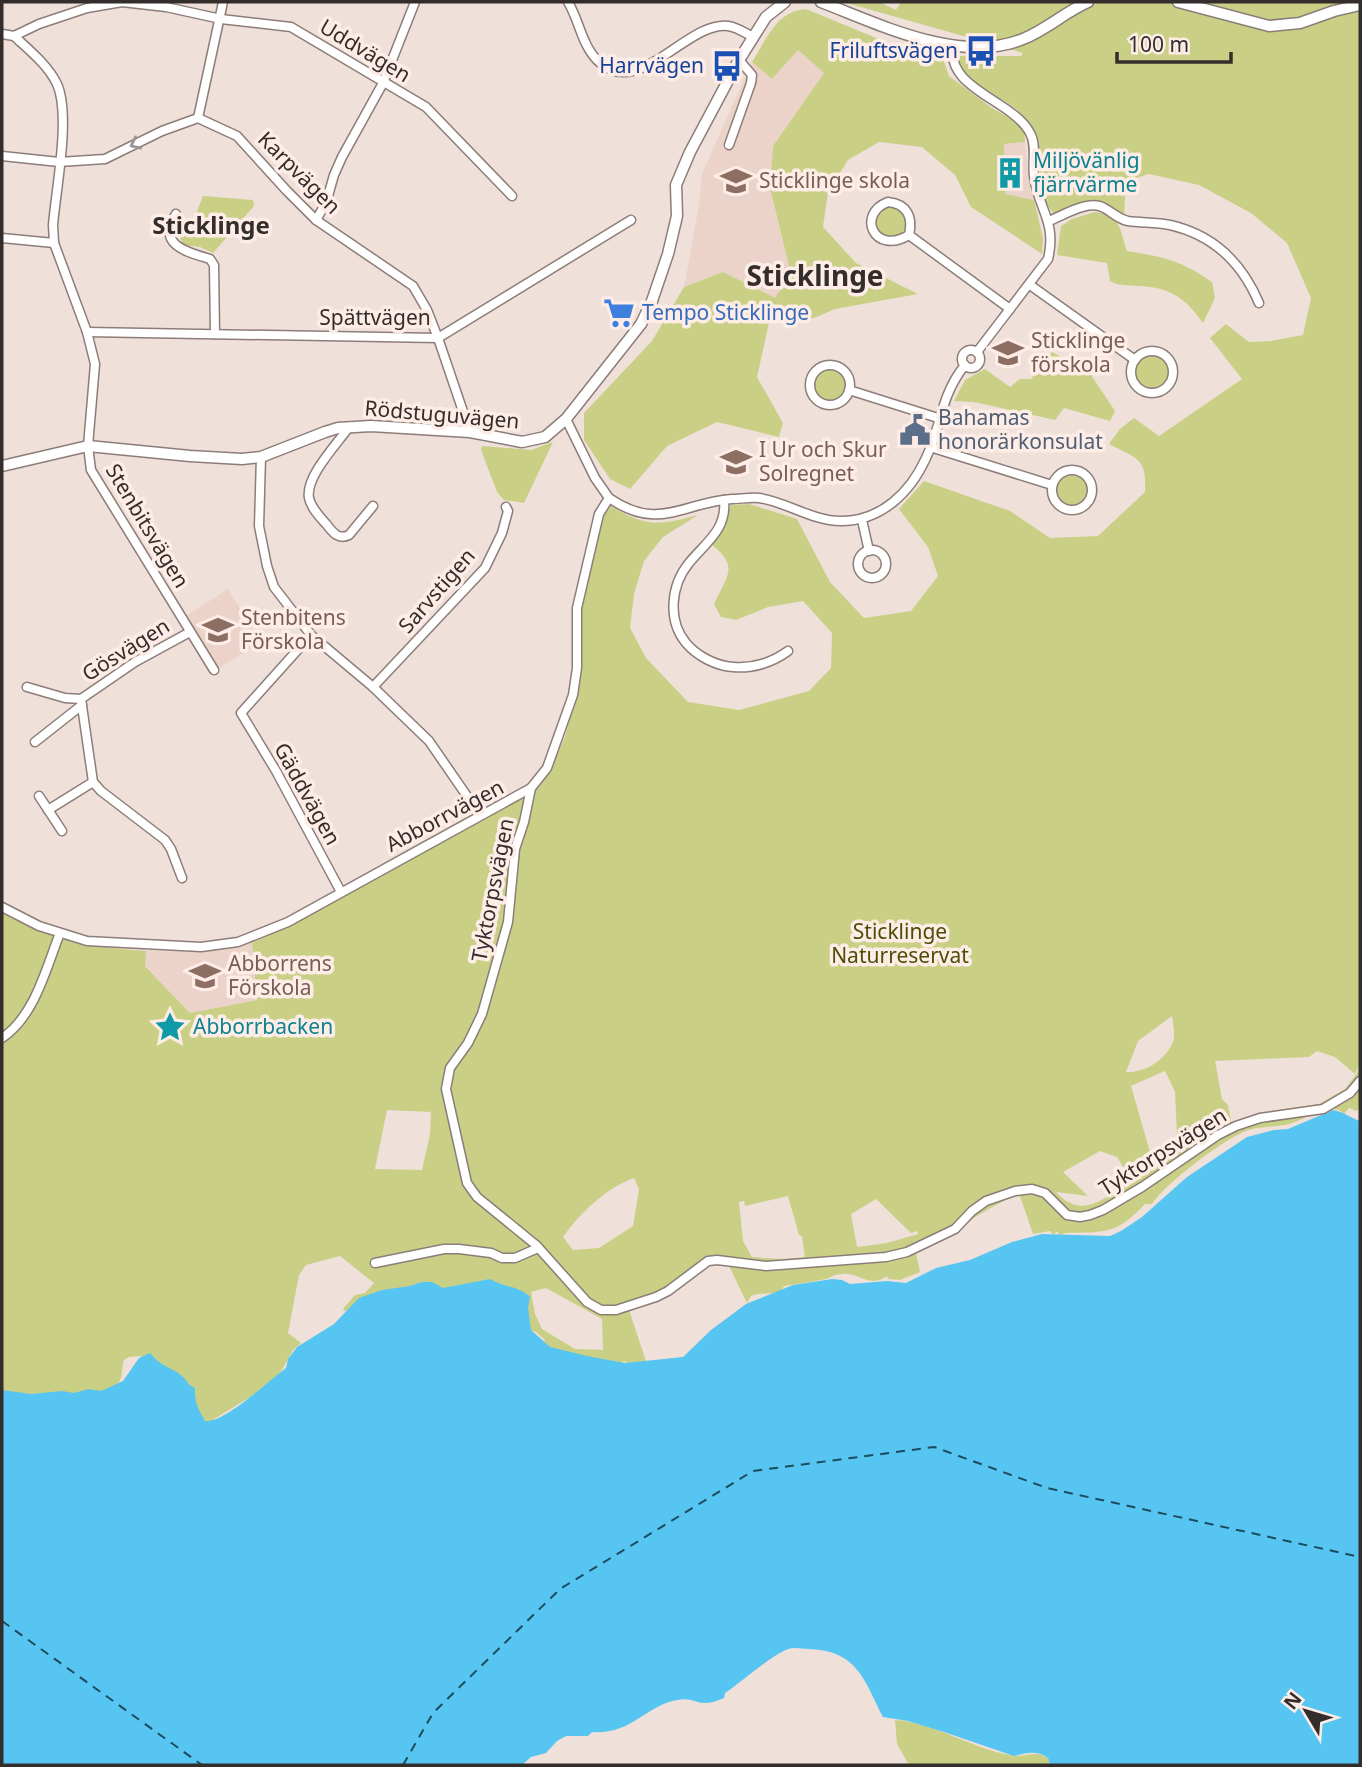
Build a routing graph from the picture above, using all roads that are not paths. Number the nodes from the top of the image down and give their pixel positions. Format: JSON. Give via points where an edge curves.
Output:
{"nodes":[{"id":1,"x":223,"y":2,"type":"edge"},
{"id":2,"x":415,"y":2,"type":"edge"},
{"id":3,"x":568,"y":2,"type":"edge"},
{"id":4,"x":785,"y":2,"type":"edge"},
{"id":5,"x":821,"y":2,"type":"edge"},
{"id":6,"x":1088,"y":2,"type":"edge"},
{"id":7,"x":1178,"y":2,"type":"edge"},
{"id":8,"x":1360,"y":5,"type":"edge"},
{"id":9,"x":221,"y":19,"type":"junction"},
{"id":10,"x":2,"y":34,"type":"edge"},
{"id":11,"x":13,"y":36,"type":"junction"},
{"id":12,"x":753,"y":37,"type":"junction"},
{"id":13,"x":954,"y":45,"type":"junction"},
{"id":14,"x":739,"y":60,"type":"junction"},
{"id":15,"x":383,"y":83,"type":"junction"},
{"id":16,"x":198,"y":118,"type":"junction"},
{"id":17,"x":729,"y":145,"type":"dead end"},
{"id":18,"x":2,"y":156,"type":"edge"},
{"id":19,"x":59,"y":162,"type":"junction"},
{"id":20,"x":512,"y":196,"type":"dead end"},
{"id":21,"x":176,"y":214,"type":"dead end"},
{"id":22,"x":316,"y":220,"type":"junction"},
{"id":23,"x":631,"y":220,"type":"dead end"},
{"id":24,"x":1049,"y":221,"type":"junction"},
{"id":25,"x":909,"y":235,"type":"junction"},
{"id":26,"x":2,"y":238,"type":"edge"},
{"id":27,"x":54,"y":243,"type":"junction"},
{"id":28,"x":1030,"y":285,"type":"junction"},
{"id":29,"x":1259,"y":303,"type":"dead end"},
{"id":30,"x":1010,"y":309,"type":"junction"},
{"id":31,"x":87,"y":332,"type":"junction"},
{"id":32,"x":215,"y":334,"type":"junction"},
{"id":33,"x":438,"y":338,"type":"junction"},
{"id":34,"x":1135,"y":360,"type":"junction"},
{"id":35,"x":849,"y":390,"type":"junction"},
{"id":36,"x":938,"y":418,"type":"junction"},
{"id":37,"x":566,"y":419,"type":"junction"},
{"id":38,"x":349,"y":427,"type":"junction"},
{"id":39,"x":470,"y":432,"type":"junction"},
{"id":40,"x":88,"y":446,"type":"junction"},
{"id":41,"x":930,"y":447,"type":"junction"},
{"id":42,"x":261,"y":457,"type":"junction"},
{"id":43,"x":2,"y":466,"type":"edge"},
{"id":44,"x":1052,"y":485,"type":"junction"},
{"id":45,"x":609,"y":498,"type":"junction"},
{"id":46,"x":723,"y":500,"type":"junction"},
{"id":47,"x":373,"y":506,"type":"dead end"},
{"id":48,"x":506,"y":507,"type":"dead end"},
{"id":49,"x":862,"y":520,"type":"junction"},
{"id":50,"x":869,"y":551,"type":"dead end"},
{"id":51,"x":190,"y":632,"type":"junction"},
{"id":52,"x":311,"y":635,"type":"junction"},
{"id":53,"x":788,"y":651,"type":"dead end"},
{"id":54,"x":214,"y":670,"type":"dead end"},
{"id":55,"x":27,"y":687,"type":"dead end"},
{"id":56,"x":373,"y":687,"type":"junction"},
{"id":57,"x":81,"y":702,"type":"junction"},
{"id":58,"x":35,"y":743,"type":"dead end"},
{"id":59,"x":93,"y":782,"type":"junction"},
{"id":60,"x":531,"y":788,"type":"junction"},
{"id":61,"x":39,"y":796,"type":"dead end"},
{"id":62,"x":48,"y":810,"type":"junction"},
{"id":63,"x":480,"y":815,"type":"junction"},
{"id":64,"x":62,"y":831,"type":"dead end"},
{"id":65,"x":182,"y":878,"type":"dead end"},
{"id":66,"x":341,"y":892,"type":"junction"},
{"id":67,"x":2,"y":907,"type":"edge"},
{"id":68,"x":60,"y":933,"type":"junction"},
{"id":69,"x":2,"y":1038,"type":"edge"},
{"id":70,"x":1360,"y":1081,"type":"edge"},
{"id":71,"x":538,"y":1248,"type":"junction"},
{"id":72,"x":375,"y":1263,"type":"dead end"}],
"edges":[{"from":1,"to":9,"type":"street"},
{"from":2,"to":15,"type":"street"},
{"from":3,"to":12,"type":"street","via":[[592,55],[613,70],[637,70],[718,26]]},
{"from":4,"to":12,"type":"street","name":"Rödstuguvägen","via":[[766,16]]},
{"from":5,"to":13,"type":"street","via":[[909,35]]},
{"from":6,"to":13,"type":"street","via":[[1007,45]]},
{"from":7,"to":8,"type":"street","via":[[1269,26],[1300,23]]},
{"from":9,"to":11,"type":"street","name":"Uddvägen","via":[[166,7],[114,3],[87,8]]},
{"from":9,"to":15,"type":"street","name":"Uddvägen","via":[[291,27]]},
{"from":9,"to":16,"type":"street"},
{"from":10,"to":11,"type":"street"},
{"from":11,"to":19,"type":"street","name":"Stenbitsvägen","via":[[40,60],[57,86],[63,109]]},
{"from":12,"to":14,"type":"street","name":"Rödstuguvägen"},
{"from":13,"to":24,"type":"street","via":[[955,69],[964,80],[1019,117],[1032,135],[1034,176]]},
{"from":14,"to":17,"type":"street","via":[[752,75]]},
{"from":14,"to":37,"type":"street","name":"Rödstuguvägen","via":[[676,185],[676,226],[641,324]]},
{"from":15,"to":20,"type":"street","name":"Uddvägen","via":[[426,107]]},
{"from":15,"to":22,"type":"street","via":[[342,157]]},
{"from":16,"to":19,"type":"street","one_way":true,"via":[[105,159]]},
{"from":16,"to":22,"type":"street","name":"Karpvägen","via":[[237,136]]},
{"from":18,"to":19,"type":"street"},
{"from":19,"to":27,"type":"street","name":"Stenbitsvägen"},
{"from":21,"to":32,"type":"street","via":[[169,230],[176,246],[210,258],[214,265]]},
{"from":22,"to":33,"type":"street","name":"Karpvägen","via":[[413,286]]},
{"from":23,"to":33,"type":"street","name":"Spättvägen"},
{"from":24,"to":28,"type":"street","via":[[1048,259]]},
{"from":24,"to":29,"type":"street","via":[[1092,205],[1125,221],[1192,232],[1227,254]]},
{"from":25,"to":25,"type":"street","via":[[911,221],[903,206],[897,202],[878,205],[871,225],[876,236],[895,242]]},
{"from":25,"to":30,"type":"street"},
{"from":26,"to":27,"type":"street"},
{"from":27,"to":31,"type":"street","name":"Stenbitsvägen"},
{"from":28,"to":30,"type":"street"},
{"from":28,"to":34,"type":"street"},
{"from":30,"to":36,"type":"street","via":[[977,352],[965,352],[965,365]]},
{"from":31,"to":32,"type":"street","name":"Spättvägen"},
{"from":31,"to":40,"type":"street","name":"Stenbitsvägen","via":[[95,364]]},
{"from":32,"to":33,"type":"street","name":"Spättvägen"},
{"from":33,"to":39,"type":"street","name":"Karpvägen"},
{"from":34,"to":34,"type":"street","via":[[1132,379],[1141,390],[1160,391],[1170,383],[1173,370],[1165,355],[1144,352]]},
{"from":35,"to":35,"type":"street","via":[[849,377],[834,365],[818,369],[811,380],[812,394],[829,405],[842,401]]},
{"from":35,"to":36,"type":"street"},
{"from":36,"to":41,"type":"street"},
{"from":37,"to":39,"type":"street","name":"Rödstuguvägen","via":[[535,440],[522,442]]},
{"from":37,"to":45,"type":"street"},
{"from":38,"to":39,"type":"street","name":"Rödstuguvägen"},
{"from":38,"to":42,"type":"street","name":"Rödstuguvägen"},
{"from":38,"to":47,"type":"street","via":[[315,473],[309,499],[339,537],[349,535]]},
{"from":40,"to":42,"type":"street","name":"Rödstuguvägen","via":[[190,456]]},
{"from":40,"to":43,"type":"street","name":"Rödstuguvägen"},
{"from":40,"to":51,"type":"street","name":"Stenbitsvägen","via":[[91,470]]},
{"from":41,"to":44,"type":"street"},
{"from":41,"to":49,"type":"street","via":[[901,496]]},
{"from":42,"to":52,"type":"street","via":[[259,526],[267,566],[274,587]]},
{"from":44,"to":44,"type":"street","via":[[1053,498],[1068,510],[1081,508],[1092,493],[1090,481],[1077,470],[1057,475]]},
{"from":45,"to":46,"type":"street","via":[[631,511],[653,516]]},
{"from":45,"to":60,"type":"street","name":"Abborrvägen","via":[[595,527],[577,608],[573,695],[547,768]]},
{"from":46,"to":49,"type":"street","via":[[759,498],[825,520]]},
{"from":46,"to":53,"type":"street","via":[[718,531],[678,579],[673,604],[677,627],[696,652],[720,665],[761,664]]},
{"from":48,"to":56,"type":"street","name":"Sarvstigen","via":[[502,533],[485,568]]},
{"from":49,"to":50,"type":"street"},
{"from":51,"to":54,"type":"street","name":"Stenbitsvägen"},
{"from":51,"to":57,"type":"street","name":"Gösvägen","via":[[135,662]]},
{"from":52,"to":56,"type":"street"},
{"from":52,"to":66,"type":"street","name":"Gäddvägen","via":[[241,713]]},
{"from":55,"to":57,"type":"street","name":"Gösvägen"},
{"from":56,"to":63,"type":"street","via":[[429,741]]},
{"from":57,"to":58,"type":"street","name":"Gösvägen"},
{"from":57,"to":59,"type":"street","name":"Gösvägen"},
{"from":59,"to":62,"type":"street"},
{"from":59,"to":65,"type":"street","via":[[165,840]]},
{"from":60,"to":63,"type":"street","name":"Abborrvägen"},
{"from":60,"to":71,"type":"street","name":"Tyktorpsvägen","via":[[515,849],[508,922],[486,1001],[475,1031],[450,1068],[446,1089],[467,1183],[477,1197]]},
{"from":61,"to":62,"type":"street"},
{"from":62,"to":64,"type":"street"},
{"from":63,"to":66,"type":"street","name":"Abborrvägen"},
{"from":66,"to":68,"type":"street","name":"Abborrvägen","via":[[288,922],[238,942],[201,947],[120,944]]},
{"from":67,"to":68,"type":"street","name":"Abborrvägen"},
{"from":68,"to":69,"type":"street","via":[[25,1015]]},
{"from":70,"to":71,"type":"street","name":"Tyktorpsvägen","via":[[1350,1093],[1323,1109],[1236,1126],[1090,1215],[1067,1215],[1045,1193],[1015,1191],[986,1201],[955,1229],[887,1257],[766,1266],[708,1261],[668,1292],[616,1310],[601,1310],[587,1302]]},
{"from":71,"to":72,"type":"street","via":[[515,1258],[444,1249]]}]}
